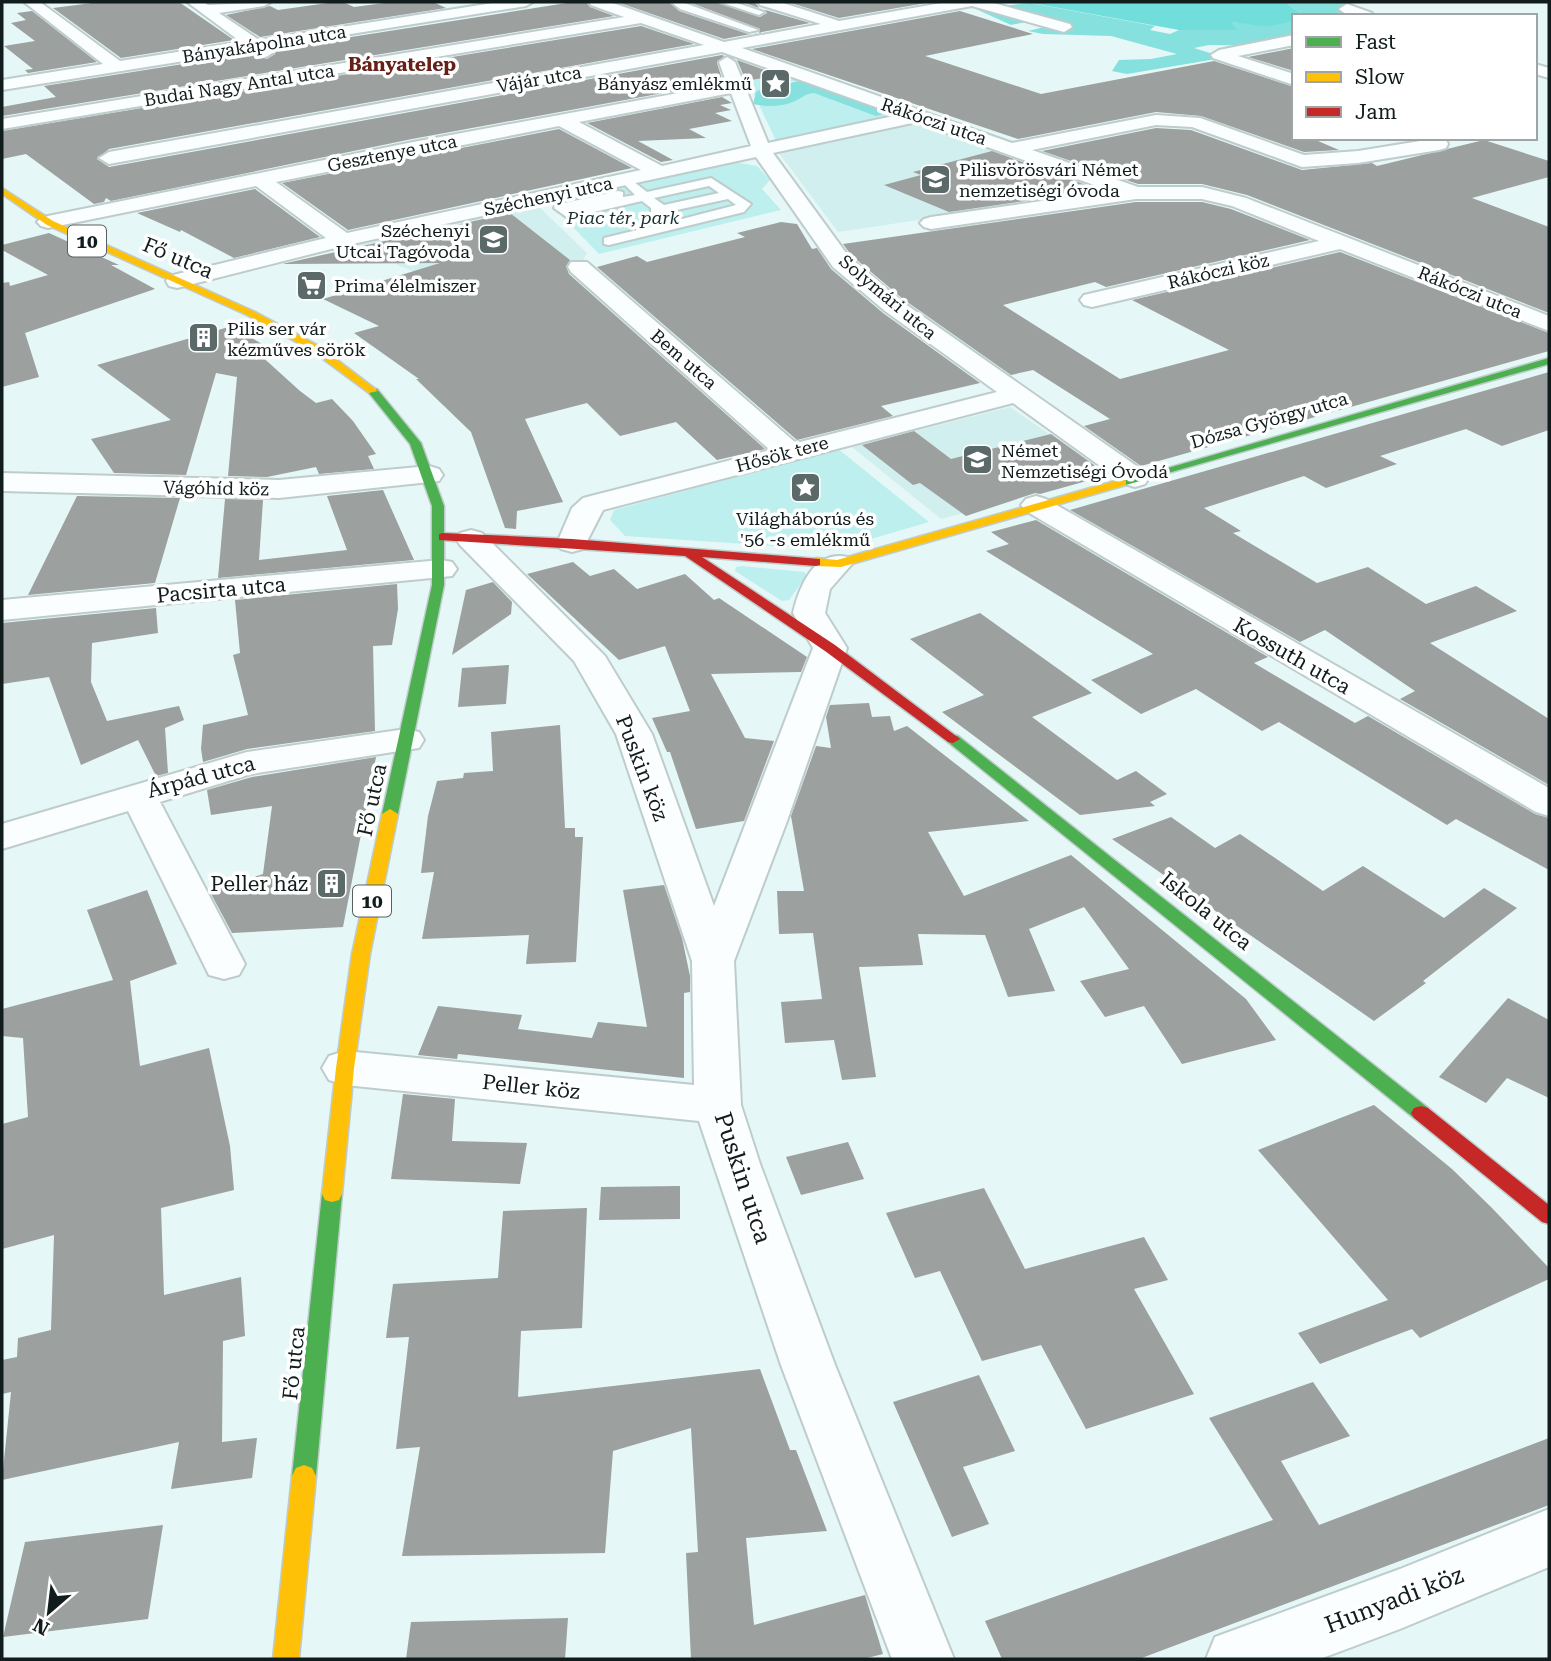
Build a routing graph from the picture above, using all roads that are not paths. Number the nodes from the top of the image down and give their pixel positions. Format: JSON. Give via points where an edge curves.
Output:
{"nodes":[{"id":1,"x":31,"y":2,"type":"edge"},
{"id":2,"x":264,"y":2,"type":"edge"},
{"id":3,"x":463,"y":2,"type":"edge"},
{"id":4,"x":526,"y":2,"type":"edge"},
{"id":5,"x":596,"y":2,"type":"edge"},
{"id":6,"x":676,"y":2,"type":"edge"},
{"id":7,"x":725,"y":2,"type":"edge"},
{"id":8,"x":972,"y":2,"type":"edge"},
{"id":9,"x":200,"y":6,"type":"edge"},
{"id":10,"x":762,"y":7,"type":"edge"},
{"id":11,"x":481,"y":9,"type":"junction"},
{"id":12,"x":1346,"y":9,"type":"dead end"},
{"id":13,"x":1361,"y":14,"type":"edge"},
{"id":14,"x":642,"y":19,"type":"junction"},
{"id":15,"x":839,"y":24,"type":"junction"},
{"id":16,"x":1064,"y":27,"type":"dead end"},
{"id":17,"x":753,"y":30,"type":"dead end"},
{"id":18,"x":1292,"y":40,"type":"edge"},
{"id":19,"x":256,"y":45,"type":"junction"},
{"id":20,"x":721,"y":47,"type":"junction"},
{"id":21,"x":452,"y":50,"type":"junction"},
{"id":22,"x":475,"y":61,"type":"dead end"},
{"id":23,"x":117,"y":67,"type":"junction"},
{"id":24,"x":499,"y":71,"type":"dead end"},
{"id":25,"x":300,"y":75,"type":"junction"},
{"id":26,"x":1292,"y":79,"type":"edge"},
{"id":27,"x":522,"y":82,"type":"junction"},
{"id":28,"x":2,"y":85,"type":"edge"},
{"id":29,"x":736,"y":87,"type":"junction"},
{"id":30,"x":132,"y":103,"type":"junction"},
{"id":31,"x":356,"y":112,"type":"junction"},
{"id":32,"x":919,"y":116,"type":"junction"},
{"id":33,"x":561,"y":120,"type":"junction"},
{"id":34,"x":2,"y":124,"type":"edge"},
{"id":35,"x":187,"y":143,"type":"junction"},
{"id":36,"x":1440,"y":144,"type":"dead end"},
{"id":37,"x":413,"y":148,"type":"junction"},
{"id":38,"x":1013,"y":148,"type":"junction"},
{"id":39,"x":762,"y":150,"type":"junction"},
{"id":40,"x":110,"y":158,"type":"dead end"},
{"id":41,"x":659,"y":172,"type":"junction"},
{"id":42,"x":259,"y":179,"type":"junction"},
{"id":43,"x":621,"y":187,"type":"junction"},
{"id":44,"x":2,"y":190,"type":"edge"},
{"id":45,"x":1136,"y":194,"type":"junction"},
{"id":46,"x":730,"y":195,"type":"junction"},
{"id":47,"x":644,"y":196,"type":"junction"},
{"id":48,"x":655,"y":211,"type":"junction"},
{"id":49,"x":48,"y":222,"type":"junction"},
{"id":50,"x":931,"y":223,"type":"dead end"},
{"id":51,"x":680,"y":224,"type":"junction"},
{"id":52,"x":344,"y":240,"type":"junction"},
{"id":53,"x":609,"y":241,"type":"dead end"},
{"id":54,"x":1344,"y":242,"type":"junction"},
{"id":55,"x":579,"y":267,"type":"dead end"},
{"id":56,"x":177,"y":281,"type":"junction"},
{"id":57,"x":1092,"y":300,"type":"dead end"},
{"id":58,"x":1549,"y":324,"type":"edge"},
{"id":59,"x":1549,"y":361,"type":"edge"},
{"id":60,"x":1016,"y":395,"type":"junction"},
{"id":61,"x":789,"y":452,"type":"junction"},
{"id":62,"x":429,"y":475,"type":"junction"},
{"id":63,"x":1135,"y":478,"type":"junction"},
{"id":64,"x":2,"y":482,"type":"edge"},
{"id":65,"x":1036,"y":505,"type":"junction"},
{"id":66,"x":457,"y":538,"type":"junction"},
{"id":67,"x":572,"y":543,"type":"junction"},
{"id":68,"x":689,"y":554,"type":"junction"},
{"id":69,"x":837,"y":564,"type":"junction"},
{"id":70,"x":441,"y":569,"type":"junction"},
{"id":71,"x":2,"y":610,"type":"edge"},
{"id":72,"x":830,"y":648,"type":"junction"},
{"id":73,"x":406,"y":740,"type":"junction"},
{"id":74,"x":136,"y":795,"type":"junction"},
{"id":75,"x":1549,"y":804,"type":"edge"},
{"id":76,"x":2,"y":837,"type":"edge"},
{"id":77,"x":713,"y":961,"type":"junction"},
{"id":78,"x":224,"y":964,"type":"dead end"},
{"id":79,"x":345,"y":1068,"type":"junction"},
{"id":80,"x":718,"y":1105,"type":"junction"},
{"id":81,"x":1549,"y":1216,"type":"edge"},
{"id":82,"x":1549,"y":1538,"type":"edge"},
{"id":83,"x":286,"y":1659,"type":"edge"},
{"id":84,"x":923,"y":1659,"type":"edge"},
{"id":85,"x":1237,"y":1659,"type":"edge"}],
"edges":[{"from":1,"to":23,"type":"street"},
{"from":2,"to":9,"type":"street"},
{"from":3,"to":11,"type":"street"},
{"from":4,"to":11,"type":"street","name":"Bányakápolna utca"},
{"from":5,"to":14,"type":"street","name":"Rákóczi utca"},
{"from":6,"to":17,"type":"lane"},
{"from":7,"to":10,"type":"lane"},
{"from":8,"to":15,"type":"street","name":"Vájár utca"},
{"from":8,"to":16,"type":"street"},
{"from":9,"to":19,"type":"street"},
{"from":10,"to":15,"type":"street"},
{"from":11,"to":19,"type":"street","name":"Bányakápolna utca"},
{"from":12,"to":13,"type":"street"},
{"from":14,"to":20,"type":"street","name":"Rákóczi utca"},
{"from":14,"to":21,"type":"street","name":"Budai Nagy Antal utca"},
{"from":15,"to":20,"type":"street","name":"Vájár utca"},
{"from":18,"to":26,"type":"street","via":[[1219,55]]},
{"from":19,"to":23,"type":"street","name":"Bányakápolna utca"},
{"from":19,"to":25,"type":"street"},
{"from":20,"to":27,"type":"street","name":"Vájár utca"},
{"from":20,"to":29,"type":"street","name":"Solymári utca"},
{"from":20,"to":32,"type":"street","name":"Rákóczi utca"},
{"from":21,"to":22,"type":"street"},
{"from":21,"to":25,"type":"street","name":"Budai Nagy Antal utca"},
{"from":23,"to":28,"type":"street","name":"Bányakápolna utca"},
{"from":24,"to":27,"type":"street"},
{"from":25,"to":30,"type":"street","name":"Budai Nagy Antal utca"},
{"from":27,"to":31,"type":"street","name":"Vájár utca"},
{"from":29,"to":33,"type":"street","name":"Gesztenye utca"},
{"from":29,"to":39,"type":"street","name":"Solymári utca"},
{"from":30,"to":34,"type":"street","name":"Budai Nagy Antal utca"},
{"from":30,"to":35,"type":"street"},
{"from":31,"to":35,"type":"street","name":"Vájár utca"},
{"from":31,"to":37,"type":"street"},
{"from":32,"to":38,"type":"street","name":"Rákóczi utca"},
{"from":32,"to":39,"type":"street","name":"Széchenyi utca"},
{"from":33,"to":37,"type":"street","name":"Gesztenye utca"},
{"from":33,"to":41,"type":"street"},
{"from":35,"to":40,"type":"street","name":"Vájár utca"},
{"from":36,"to":38,"type":"street","via":[[1302,161],[1175,119]]},
{"from":37,"to":42,"type":"street","name":"Gesztenye utca"},
{"from":38,"to":45,"type":"street","name":"Rákóczi utca"},
{"from":39,"to":41,"type":"street","name":"Széchenyi utca"},
{"from":39,"to":60,"type":"street","name":"Solymári utca","via":[[841,262],[893,306]]},
{"from":41,"to":43,"type":"street","name":"Széchenyi utca"},
{"from":42,"to":49,"type":"street","name":"Gesztenye utca"},
{"from":42,"to":52,"type":"street"},
{"from":43,"to":47,"type":"lane"},
{"from":43,"to":47,"type":"lane","via":[[561,208],[568,214]]},
{"from":43,"to":52,"type":"street","name":"Széchenyi utca"},
{"from":44,"to":49,"type":"main road","name":"Fő utca","number":"10"},
{"from":45,"to":50,"type":"street"},
{"from":45,"to":54,"type":"street","name":"Rákóczi utca","via":[[1173,191],[1223,197]]},
{"from":46,"to":47,"type":"lane","via":[[710,182]]},
{"from":46,"to":48,"type":"lane"},
{"from":46,"to":51,"type":"lane","via":[[744,204],[739,209]]},
{"from":47,"to":48,"type":"lane"},
{"from":48,"to":51,"type":"lane"},
{"from":49,"to":56,"type":"main road","name":"Fő utca","number":"10"},
{"from":51,"to":53,"type":"lane"},
{"from":52,"to":56,"type":"street","name":"Széchenyi utca"},
{"from":54,"to":57,"type":"street","name":"Rákóczi köz"},
{"from":54,"to":58,"type":"street","name":"Rákóczi utca"},
{"from":55,"to":61,"type":"street","name":"Bem utca"},
{"from":56,"to":62,"type":"main road","name":"Fő utca","number":"10","via":[[293,333],[352,371],[397,417]]},
{"from":59,"to":63,"type":"main road","name":"Dózsa György utca"},
{"from":60,"to":61,"type":"street","name":"Hősök tere"},
{"from":60,"to":63,"type":"street","name":"Solymári utca"},
{"from":61,"to":67,"type":"street","name":"Hősök tere","via":[[593,504]]},
{"from":62,"to":64,"type":"street","name":"Vágóhíd köz","via":[[279,489]]},
{"from":62,"to":66,"type":"main road","name":"Fő utca","number":"10"},
{"from":63,"to":65,"type":"main road","name":"Dózsa György utca"},
{"from":65,"to":69,"type":"main road","name":"Dózsa György utca"},
{"from":65,"to":75,"type":"street","name":"Kossuth utca"},
{"from":66,"to":67,"type":"main road"},
{"from":66,"to":70,"type":"main road","name":"Fő utca","number":"10"},
{"from":66,"to":77,"type":"street","name":"Puskin köz","via":[[588,656],[603,677],[634,734]]},
{"from":67,"to":68,"type":"main road"},
{"from":68,"to":69,"type":"main road"},
{"from":68,"to":72,"type":"main road"},
{"from":69,"to":72,"type":"street","via":[[815,587],[809,613]]},
{"from":70,"to":71,"type":"street","name":"Pacsirta utca"},
{"from":70,"to":73,"type":"main road","name":"Fő utca","number":"10"},
{"from":72,"to":77,"type":"street","name":"Puskin utca"},
{"from":72,"to":81,"type":"main road","name":"Iskola utca","via":[[995,771]]},
{"from":73,"to":74,"type":"street","name":"Árpád utca","via":[[247,763]]},
{"from":73,"to":79,"type":"main road","name":"Fő utca","number":"10","via":[[361,954]]},
{"from":74,"to":76,"type":"street","name":"Árpád utca"},
{"from":74,"to":78,"type":"street","via":[[151,816]]},
{"from":77,"to":80,"type":"street","name":"Puskin utca"},
{"from":79,"to":80,"type":"street","name":"Peller köz"},
{"from":79,"to":83,"type":"main road","name":"Fő utca","number":"10"},
{"from":80,"to":84,"type":"street","name":"Puskin utca","via":[[808,1365]]},
{"from":82,"to":85,"type":"street","name":"Hunyadi köz"}]}
